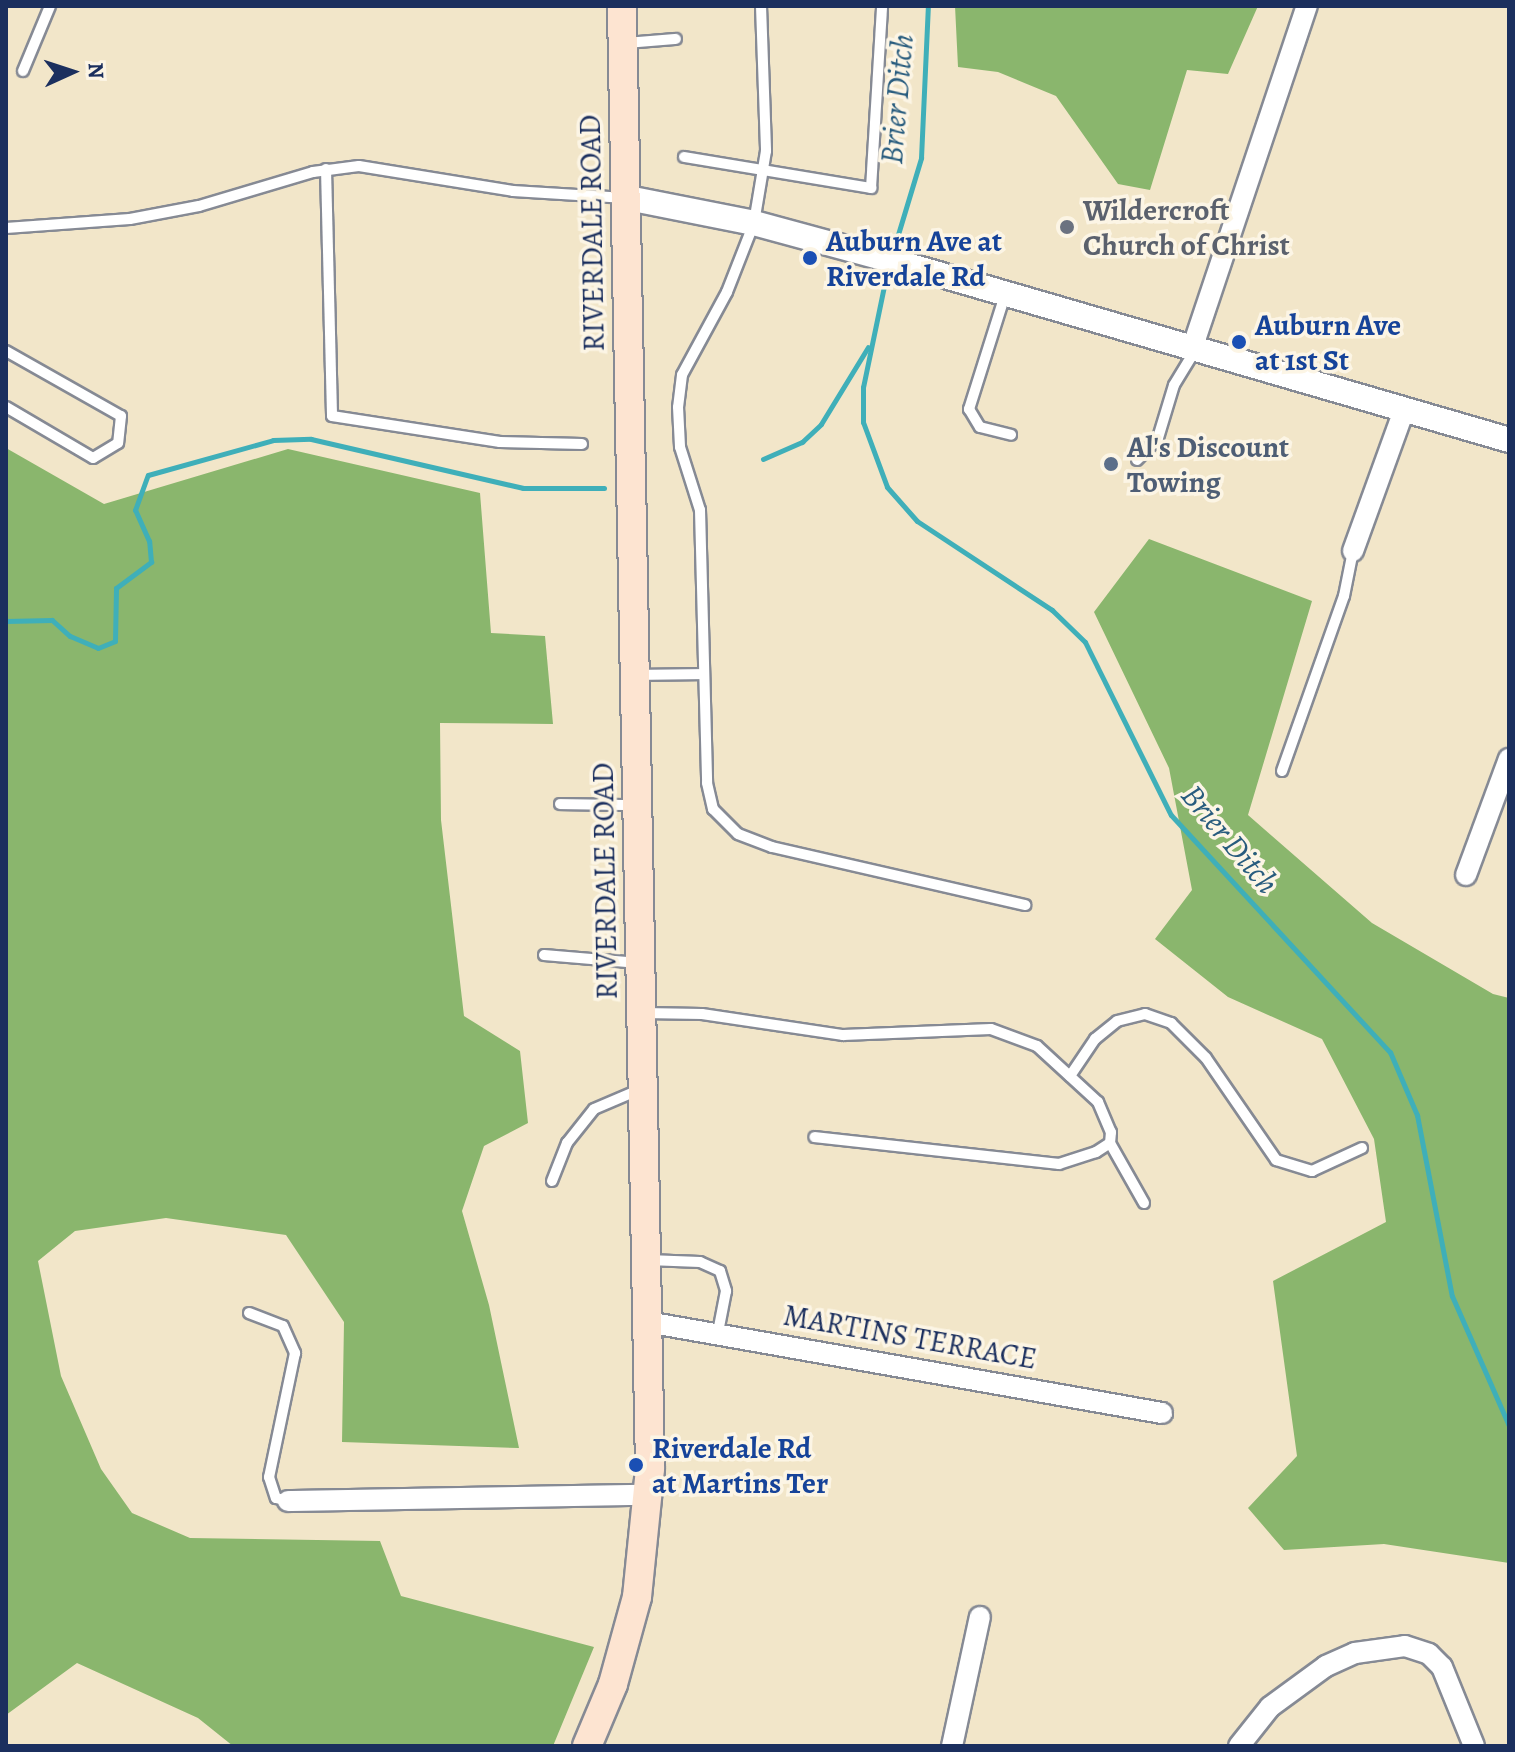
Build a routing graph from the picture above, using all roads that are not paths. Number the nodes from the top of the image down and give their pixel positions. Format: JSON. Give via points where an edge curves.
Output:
{"nodes":[{"id":1,"x":50,"y":6,"type":"edge"},
{"id":2,"x":622,"y":6,"type":"edge"},
{"id":3,"x":761,"y":6,"type":"edge"},
{"id":4,"x":882,"y":6,"type":"edge"},
{"id":5,"x":1307,"y":6,"type":"edge"},
{"id":6,"x":676,"y":39,"type":"dead end"},
{"id":7,"x":623,"y":44,"type":"junction"},
{"id":8,"x":23,"y":71,"type":"dead end"},
{"id":9,"x":684,"y":157,"type":"dead end"},
{"id":10,"x":763,"y":168,"type":"junction"},
{"id":11,"x":326,"y":169,"type":"junction"},
{"id":12,"x":628,"y":198,"type":"junction"},
{"id":13,"x":754,"y":223,"type":"junction"},
{"id":14,"x":6,"y":228,"type":"edge"},
{"id":15,"x":1005,"y":293,"type":"junction"},
{"id":16,"x":1195,"y":346,"type":"junction"},
{"id":17,"x":6,"y":351,"type":"edge"},
{"id":18,"x":6,"y":407,"type":"edge"},
{"id":19,"x":1404,"y":410,"type":"junction"},
{"id":20,"x":1011,"y":435,"type":"dead end"},
{"id":21,"x":1509,"y":440,"type":"edge"},
{"id":22,"x":582,"y":444,"type":"dead end"},
{"id":23,"x":1137,"y":460,"type":"dead end"},
{"id":24,"x":1353,"y":551,"type":"joint"},
{"id":25,"x":703,"y":674,"type":"junction"},
{"id":26,"x":635,"y":675,"type":"junction"},
{"id":27,"x":1509,"y":759,"type":"edge"},
{"id":28,"x":1282,"y":771,"type":"dead end"},
{"id":29,"x":560,"y":804,"type":"dead end"},
{"id":30,"x":638,"y":805,"type":"junction"},
{"id":31,"x":1466,"y":875,"type":"dead end"},
{"id":32,"x":1025,"y":905,"type":"dead end"},
{"id":33,"x":544,"y":955,"type":"dead end"},
{"id":34,"x":641,"y":963,"type":"junction"},
{"id":35,"x":641,"y":1013,"type":"junction"},
{"id":36,"x":1070,"y":1076,"type":"junction"},
{"id":37,"x":643,"y":1088,"type":"junction"},
{"id":38,"x":814,"y":1137,"type":"dead end"},
{"id":39,"x":1110,"y":1143,"type":"junction"},
{"id":40,"x":1362,"y":1148,"type":"dead end"},
{"id":41,"x":552,"y":1181,"type":"dead end"},
{"id":42,"x":1144,"y":1203,"type":"dead end"},
{"id":43,"x":646,"y":1260,"type":"junction"},
{"id":44,"x":249,"y":1313,"type":"dead end"},
{"id":45,"x":647,"y":1322,"type":"junction"},
{"id":46,"x":718,"y":1332,"type":"junction"},
{"id":47,"x":1162,"y":1413,"type":"dead end"},
{"id":48,"x":648,"y":1495,"type":"junction"},
{"id":49,"x":288,"y":1501,"type":"joint"},
{"id":50,"x":980,"y":1617,"type":"dead end"},
{"id":51,"x":587,"y":1746,"type":"edge"},
{"id":52,"x":952,"y":1746,"type":"edge"},
{"id":53,"x":1239,"y":1746,"type":"edge"},
{"id":54,"x":1474,"y":1746,"type":"edge"}],
"edges":[{"from":1,"to":8,"type":"lane"},
{"from":2,"to":7,"type":"main road","name":"RIVERDALE ROAD"},
{"from":3,"to":10,"type":"lane"},
{"from":4,"to":10,"type":"lane","via":[[871,188]]},
{"from":5,"to":16,"type":"street"},
{"from":6,"to":7,"type":"lane"},
{"from":7,"to":12,"type":"main road","name":"RIVERDALE ROAD"},
{"from":9,"to":10,"type":"lane"},
{"from":10,"to":13,"type":"lane"},
{"from":11,"to":12,"type":"lane","via":[[385,167],[513,191]]},
{"from":11,"to":14,"type":"lane","via":[[185,209]]},
{"from":11,"to":22,"type":"lane","via":[[332,416],[500,442]]},
{"from":12,"to":13,"type":"street"},
{"from":12,"to":26,"type":"main road","name":"RIVERDALE ROAD"},
{"from":13,"to":15,"type":"street"},
{"from":13,"to":25,"type":"lane","via":[[679,390],[680,447],[700,510]]},
{"from":15,"to":16,"type":"street"},
{"from":15,"to":20,"type":"lane","via":[[969,409],[980,427]]},
{"from":16,"to":19,"type":"street"},
{"from":16,"to":23,"type":"lane","via":[[1174,385],[1158,438]]},
{"from":17,"to":18,"type":"lane","via":[[121,416],[118,443],[93,458]]},
{"from":19,"to":21,"type":"street"},
{"from":19,"to":24,"type":"street"},
{"from":24,"to":28,"type":"lane","via":[[1344,596]]},
{"from":25,"to":26,"type":"lane"},
{"from":25,"to":32,"type":"lane","via":[[707,783],[713,809],[738,834],[772,847]]},
{"from":26,"to":30,"type":"main road","name":"RIVERDALE ROAD"},
{"from":27,"to":31,"type":"street"},
{"from":29,"to":30,"type":"lane"},
{"from":30,"to":34,"type":"main road","name":"RIVERDALE ROAD"},
{"from":33,"to":34,"type":"lane"},
{"from":34,"to":35,"type":"main road","name":"RIVERDALE ROAD"},
{"from":35,"to":36,"type":"lane","via":[[702,1014],[843,1035],[991,1029],[1037,1046]]},
{"from":35,"to":37,"type":"main road","name":"RIVERDALE ROAD"},
{"from":36,"to":39,"type":"lane","via":[[1098,1102],[1111,1132]]},
{"from":36,"to":40,"type":"lane","via":[[1095,1039],[1117,1021],[1145,1014],[1171,1023],[1206,1058],[1276,1160],[1312,1171]]},
{"from":37,"to":41,"type":"lane","via":[[594,1109],[567,1143]]},
{"from":37,"to":43,"type":"main road","name":"RIVERDALE ROAD"},
{"from":38,"to":39,"type":"lane","via":[[1059,1164]]},
{"from":39,"to":42,"type":"lane"},
{"from":43,"to":45,"type":"main road","name":"RIVERDALE ROAD"},
{"from":43,"to":46,"type":"lane","via":[[700,1262],[720,1271],[726,1291]]},
{"from":44,"to":49,"type":"lane","via":[[283,1326],[295,1353],[269,1477],[276,1498]]},
{"from":45,"to":46,"type":"street","name":"MARTINS TERRACE"},
{"from":45,"to":48,"type":"main road","name":"RIVERDALE ROAD"},
{"from":46,"to":47,"type":"street","name":"MARTINS TERRACE"},
{"from":48,"to":49,"type":"street"},
{"from":48,"to":51,"type":"main road","name":"RIVERDALE ROAD","via":[[637,1597],[613,1684]]},
{"from":50,"to":52,"type":"street"},
{"from":53,"to":54,"type":"street","via":[[1270,1707],[1305,1679],[1355,1653],[1392,1646],[1418,1649],[1435,1660],[1451,1682]]}]}
